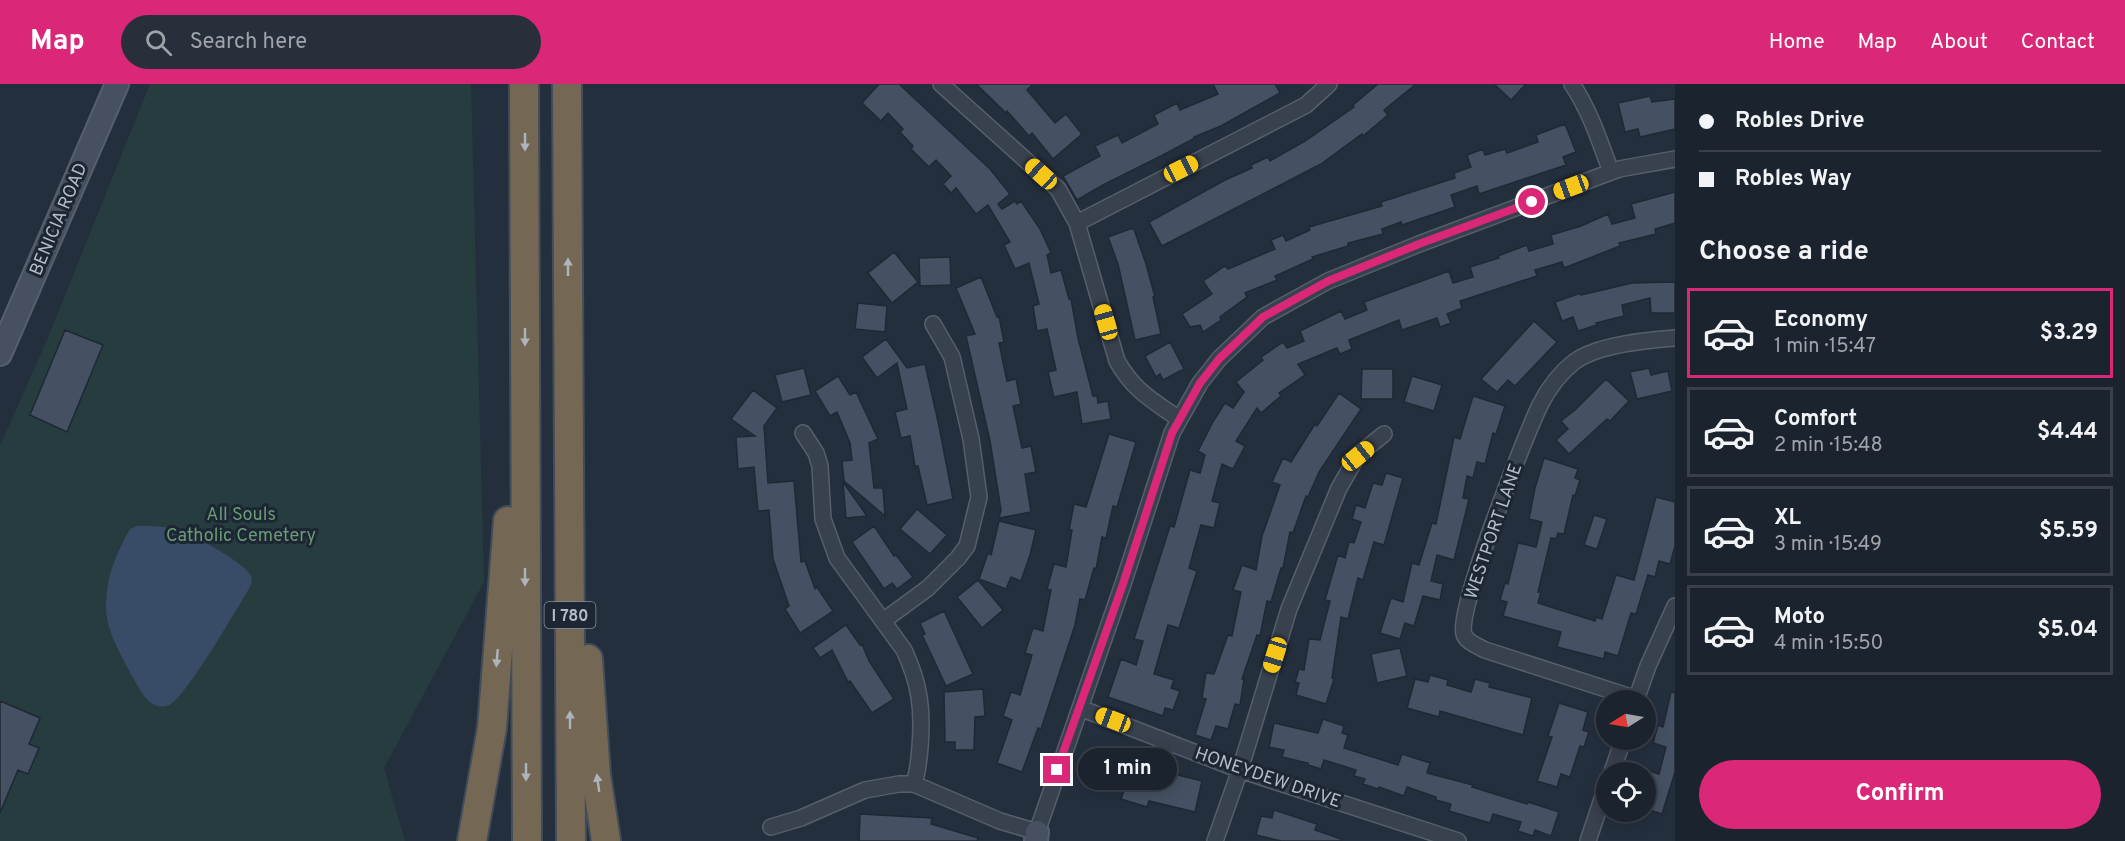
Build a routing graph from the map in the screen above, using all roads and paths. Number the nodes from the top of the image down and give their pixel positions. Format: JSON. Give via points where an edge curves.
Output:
{"nodes":[{"id":1,"x":117,"y":84,"type":"edge"},
{"id":2,"x":524,"y":84,"type":"edge"},
{"id":3,"x":567,"y":84,"type":"edge"},
{"id":4,"x":941,"y":84,"type":"edge"},
{"id":5,"x":1329,"y":84,"type":"edge"},
{"id":6,"x":1572,"y":84,"type":"edge"},
{"id":7,"x":1675,"y":159,"type":"edge"},
{"id":8,"x":1611,"y":172,"type":"junction"},
{"id":9,"x":1077,"y":223,"type":"junction"},
{"id":10,"x":933,"y":324,"type":"dead end"},
{"id":11,"x":1675,"y":338,"type":"edge"},
{"id":12,"x":0,"y":354,"type":"edge"},
{"id":13,"x":569,"y":388,"type":"junction"},
{"id":14,"x":525,"y":413,"type":"junction"},
{"id":15,"x":1179,"y":419,"type":"junction"},
{"id":16,"x":803,"y":433,"type":"dead end"},
{"id":17,"x":1384,"y":434,"type":"dead end"},
{"id":18,"x":1675,"y":606,"type":"edge"},
{"id":19,"x":883,"y":621,"type":"junction"},
{"id":20,"x":1606,"y":690,"type":"edge"},
{"id":21,"x":1640,"y":690,"type":"edge"},
{"id":22,"x":1080,"y":708,"type":"junction"},
{"id":23,"x":1240,"y":770,"type":"junction"},
{"id":24,"x":914,"y":784,"type":"junction"},
{"id":25,"x":1596,"y":817,"type":"edge"},
{"id":26,"x":771,"y":827,"type":"dead end"},
{"id":27,"x":1036,"y":837,"type":"edge"},
{"id":28,"x":472,"y":841,"type":"edge"},
{"id":29,"x":526,"y":841,"type":"edge"},
{"id":30,"x":571,"y":841,"type":"edge"},
{"id":31,"x":606,"y":841,"type":"edge"},
{"id":32,"x":1215,"y":841,"type":"edge"},
{"id":33,"x":1458,"y":841,"type":"edge"},
{"id":34,"x":1588,"y":841,"type":"edge"}],
"edges":[{"from":1,"to":12,"type":"main road","name":"BENICIA ROAD"},
{"from":2,"to":14,"type":"highway","number":"I 780","one_way":true},
{"from":13,"to":3,"type":"highway","number":"I 780","one_way":true},
{"from":4,"to":9,"type":"street","via":[[1058,189]]},
{"from":5,"to":9,"type":"street","via":[[1306,105]]},
{"from":6,"to":8,"type":"street","via":[[1593,123]]},
{"from":7,"to":8,"type":"street"},
{"from":8,"to":15,"type":"street","via":[[1328,281],[1263,317],[1219,359]]},
{"from":9,"to":15,"type":"street","via":[[1118,362],[1140,392]]},
{"from":10,"to":19,"type":"street","via":[[952,357],[971,439],[979,497],[967,546],[958,558],[928,588]]},
{"from":11,"to":20,"type":"street","name":"WESTPORT LANE","via":[[1629,342],[1592,354],[1575,361],[1556,380],[1526,436],[1475,576],[1463,624],[1468,641],[1485,650]]},
{"from":30,"to":13,"type":"highway","number":"I 780","one_way":true},
{"from":31,"to":13,"type":"highway","one_way":true,"via":[[592,722],[581,475]]},
{"from":14,"to":28,"type":"highway","one_way":true,"via":[[514,446],[492,728]]},
{"from":14,"to":29,"type":"highway","number":"I 780","one_way":true},
{"from":15,"to":22,"type":"street"},
{"from":16,"to":19,"type":"street","via":[[820,466],[823,519],[837,558]]},
{"from":17,"to":23,"type":"street","via":[[1358,456],[1339,488],[1288,609]]},
{"from":18,"to":21,"type":"street"},
{"from":19,"to":24,"type":"street","via":[[904,650],[919,688],[922,717]]},
{"from":22,"to":23,"type":"street","name":"HONEYDEW DRIVE"},
{"from":22,"to":27,"type":"street"},
{"from":23,"to":32,"type":"street"},
{"from":23,"to":33,"type":"street","name":"HONEYDEW DRIVE"},
{"from":24,"to":26,"type":"street","via":[[865,790]]},
{"from":24,"to":27,"type":"street"},
{"from":25,"to":34,"type":"street"}]}
